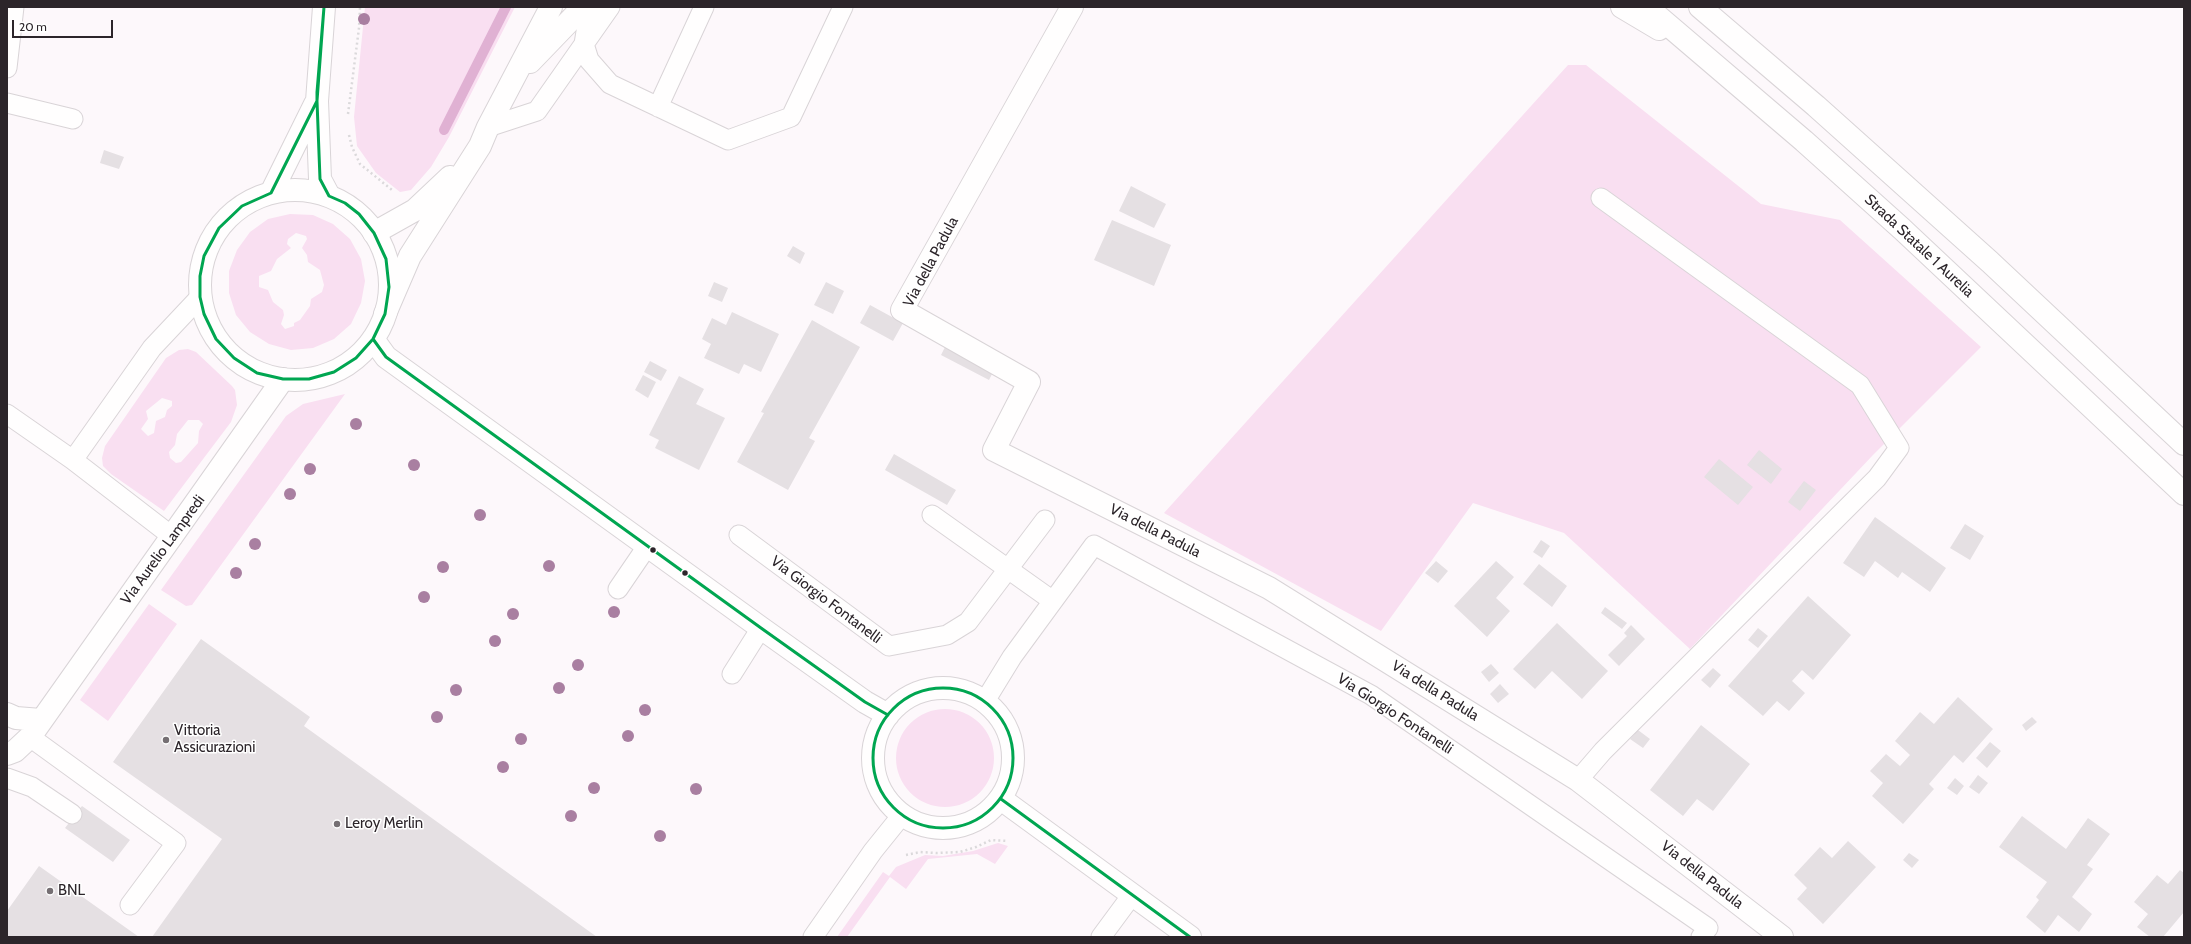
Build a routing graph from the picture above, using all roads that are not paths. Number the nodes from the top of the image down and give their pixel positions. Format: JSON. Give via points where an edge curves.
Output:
{"nodes":[{"id":1,"x":14,"y":7,"type":"edge"},
{"id":2,"x":324,"y":7,"type":"edge"},
{"id":3,"x":551,"y":7,"type":"edge"},
{"id":4,"x":583,"y":7,"type":"edge"},
{"id":5,"x":590,"y":7,"type":"edge"},
{"id":6,"x":610,"y":7,"type":"edge"},
{"id":7,"x":704,"y":7,"type":"edge"},
{"id":8,"x":843,"y":7,"type":"edge"},
{"id":9,"x":1072,"y":7,"type":"edge"},
{"id":10,"x":1622,"y":7,"type":"edge"},
{"id":11,"x":1647,"y":7,"type":"edge"},
{"id":12,"x":1700,"y":7,"type":"edge"},
{"id":13,"x":584,"y":44,"type":"junction"},
{"id":14,"x":1701,"y":54,"type":"junction"},
{"id":15,"x":7,"y":68,"type":"edge"},
{"id":16,"x":511,"y":81,"type":"junction"},
{"id":17,"x":317,"y":101,"type":"junction"},
{"id":18,"x":7,"y":103,"type":"edge"},
{"id":19,"x":658,"y":107,"type":"junction"},
{"id":20,"x":73,"y":118,"type":"dead end"},
{"id":21,"x":484,"y":137,"type":"junction"},
{"id":22,"x":271,"y":193,"type":"junction"},
{"id":23,"x":329,"y":196,"type":"junction"},
{"id":24,"x":1601,"y":198,"type":"dead end"},
{"id":25,"x":374,"y":234,"type":"junction"},
{"id":26,"x":200,"y":297,"type":"junction"},
{"id":27,"x":385,"y":314,"type":"junction"},
{"id":28,"x":373,"y":339,"type":"junction"},
{"id":29,"x":283,"y":379,"type":"junction"},
{"id":30,"x":7,"y":414,"type":"edge"},
{"id":31,"x":2184,"y":444,"type":"edge"},
{"id":32,"x":73,"y":460,"type":"junction"},
{"id":33,"x":2184,"y":494,"type":"edge"},
{"id":34,"x":932,"y":515,"type":"dead end"},
{"id":35,"x":1045,"y":520,"type":"dead end"},
{"id":36,"x":739,"y":535,"type":"dead end"},
{"id":37,"x":173,"y":537,"type":"junction"},
{"id":38,"x":648,"y":546,"type":"junction"},
{"id":39,"x":1008,"y":568,"type":"junction"},
{"id":40,"x":618,"y":589,"type":"dead end"},
{"id":41,"x":1053,"y":601,"type":"junction"},
{"id":42,"x":761,"y":628,"type":"junction"},
{"id":43,"x":732,"y":674,"type":"dead end"},
{"id":44,"x":985,"y":702,"type":"junction"},
{"id":45,"x":7,"y":714,"type":"edge"},
{"id":46,"x":888,"y":715,"type":"junction"},
{"id":47,"x":36,"y":729,"type":"junction"},
{"id":48,"x":7,"y":754,"type":"edge"},
{"id":49,"x":7,"y":778,"type":"edge"},
{"id":50,"x":1578,"y":780,"type":"junction"},
{"id":51,"x":1001,"y":799,"type":"junction"},
{"id":52,"x":72,"y":814,"type":"dead end"},
{"id":53,"x":902,"y":815,"type":"junction"},
{"id":54,"x":1132,"y":895,"type":"junction"},
{"id":55,"x":130,"y":905,"type":"dead end"},
{"id":56,"x":813,"y":937,"type":"edge"},
{"id":57,"x":1100,"y":937,"type":"edge"},
{"id":58,"x":1190,"y":937,"type":"edge"},
{"id":59,"x":1701,"y":937,"type":"edge"},
{"id":60,"x":1782,"y":937,"type":"edge"}],
"edges":[{"from":1,"to":15,"type":"lane"},
{"from":2,"to":17,"type":"main road"},
{"from":3,"to":16,"type":"main road"},
{"from":4,"to":16,"type":"main road"},
{"from":5,"to":13,"type":"lane"},
{"from":6,"to":13,"type":"lane"},
{"from":7,"to":19,"type":"lane"},
{"from":8,"to":19,"type":"lane","via":[[791,117],[728,140]]},
{"from":9,"to":50,"type":"main road","name":"Via della Padula","via":[[902,310],[1029,382],[994,450],[1269,588]]},
{"from":10,"to":14,"type":"main road"},
{"from":11,"to":14,"type":"main road","name":"Strada Statale 1 Aurelia"},
{"from":12,"to":31,"type":"main road","via":[[1816,106],[1990,262]]},
{"from":13,"to":19,"type":"lane","via":[[589,60],[610,84]]},
{"from":13,"to":21,"type":"lane","via":[[537,111]]},
{"from":14,"to":33,"type":"main road","name":"Strada Statale 1 Aurelia","via":[[1804,141],[2023,341]]},
{"from":16,"to":21,"type":"main road"},
{"from":17,"to":22,"type":"main road"},
{"from":17,"to":23,"type":"main road","via":[[320,179]]},
{"from":18,"to":20,"type":"lane"},
{"from":21,"to":25,"type":"main road","via":[[415,210]]},
{"from":21,"to":27,"type":"main road","via":[[410,256]]},
{"from":22,"to":23,"type":"main road","via":[[300,190]]},
{"from":22,"to":26,"type":"main road","via":[[242,206],[219,228],[204,256],[200,276]]},
{"from":23,"to":25,"type":"main road","via":[[345,203],[359,214]]},
{"from":24,"to":50,"type":"lane","via":[[1860,385],[1899,448],[1877,478],[1603,751]]},
{"from":25,"to":27,"type":"main road","via":[[386,259],[388,272]]},
{"from":26,"to":29,"type":"main road","via":[[204,314],[216,339],[234,358],[257,373]]},
{"from":26,"to":32,"type":"lane","via":[[152,348]]},
{"from":27,"to":28,"type":"main road"},
{"from":28,"to":29,"type":"main road","via":[[356,358],[334,372],[309,379]]},
{"from":28,"to":38,"type":"main road","via":[[386,357]]},
{"from":29,"to":37,"type":"main road","name":"Via Aurelio Lampredi"},
{"from":30,"to":32,"type":"lane"},
{"from":32,"to":37,"type":"lane"},
{"from":34,"to":39,"type":"lane"},
{"from":35,"to":39,"type":"lane","name":"Via Giorgio Fontanelli"},
{"from":36,"to":39,"type":"lane","name":"Via Giorgio Fontanelli","via":[[889,646],[947,636],[968,622]]},
{"from":37,"to":47,"type":"main road","name":"Via Aurelio Lampredi"},
{"from":38,"to":40,"type":"lane"},
{"from":38,"to":42,"type":"main road"},
{"from":39,"to":41,"type":"lane"},
{"from":41,"to":44,"type":"lane","name":"Via Giorgio Fontanelli","via":[[1012,657]]},
{"from":41,"to":59,"type":"lane","name":"Via Giorgio Fontanelli","via":[[1094,545],[1371,695],[1708,928]]},
{"from":42,"to":43,"type":"lane"},
{"from":42,"to":46,"type":"main road","via":[[865,702]]},
{"from":44,"to":46,"type":"main road","via":[[963,691],[939,688],[911,696]]},
{"from":44,"to":51,"type":"main road","via":[[1002,719],[1012,740],[1014,753],[1011,777]]},
{"from":45,"to":47,"type":"main road"},
{"from":46,"to":53,"type":"main road","via":[[876,740],[874,768],[883,794]]},
{"from":47,"to":48,"type":"main road","name":"Via Aurelio Lampredi","via":[[15,751]]},
{"from":47,"to":55,"type":"lane","via":[[176,843]]},
{"from":49,"to":52,"type":"lane","via":[[32,787]]},
{"from":50,"to":60,"type":"main road","name":"Via della Padula","via":[[1728,887]]},
{"from":51,"to":53,"type":"main road","via":[[987,814],[953,828],[926,826]]},
{"from":51,"to":54,"type":"main road"},
{"from":53,"to":56,"type":"lane","via":[[873,850]]},
{"from":54,"to":57,"type":"lane"},
{"from":54,"to":58,"type":"main road"}]}
